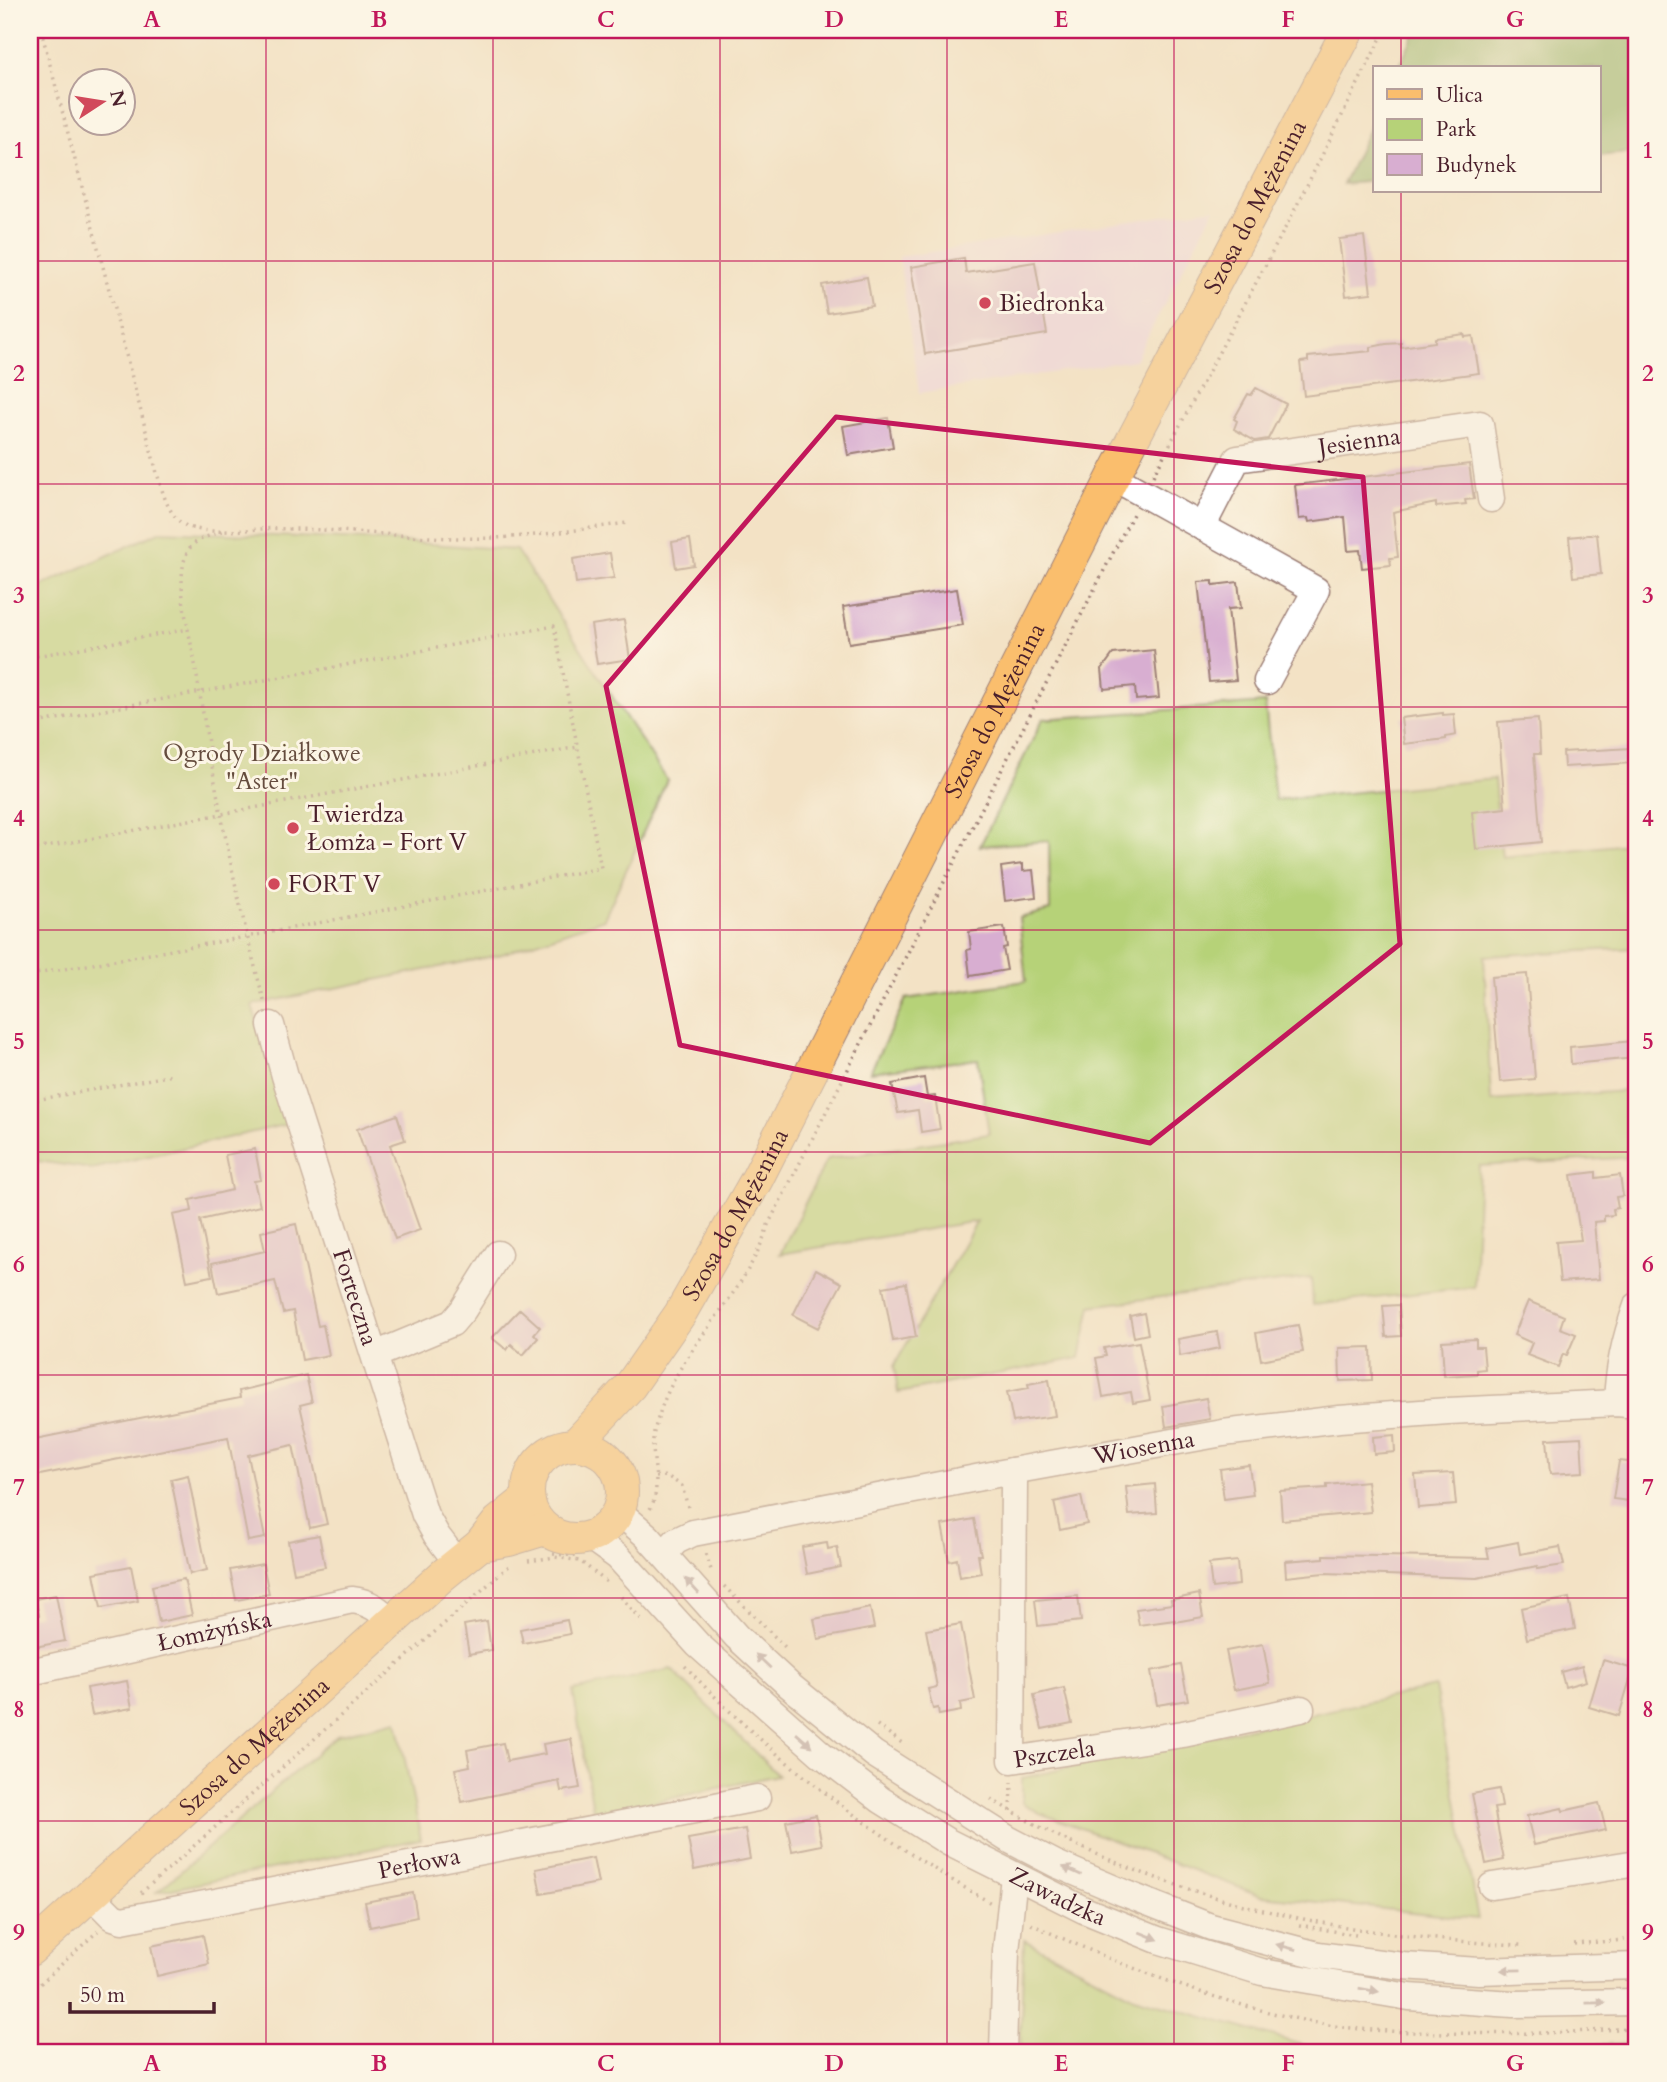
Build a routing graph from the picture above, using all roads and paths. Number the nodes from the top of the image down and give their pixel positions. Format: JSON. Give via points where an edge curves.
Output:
{"nodes":[{"id":1,"x":41,"y":30,"type":"edge"},
{"id":2,"x":1348,"y":30,"type":"edge"},
{"id":3,"x":1385,"y":30,"type":"edge"},
{"id":4,"x":1113,"y":477,"type":"junction"},
{"id":5,"x":1143,"y":494,"type":"junction"},
{"id":6,"x":1491,"y":499,"type":"dead end"},
{"id":7,"x":627,"y":523,"type":"dead end"},
{"id":8,"x":1202,"y":527,"type":"junction"},
{"id":9,"x":224,"y":531,"type":"junction"},
{"id":10,"x":189,"y":629,"type":"junction"},
{"id":11,"x":30,"y":657,"type":"edge"},
{"id":12,"x":1267,"y":681,"type":"dead end"},
{"id":13,"x":199,"y":693,"type":"junction"},
{"id":14,"x":30,"y":724,"type":"edge"},
{"id":15,"x":578,"y":747,"type":"junction"},
{"id":16,"x":223,"y":816,"type":"junction"},
{"id":17,"x":30,"y":850,"type":"edge"},
{"id":18,"x":246,"y":937,"type":"junction"},
{"id":19,"x":30,"y":975,"type":"edge"},
{"id":20,"x":271,"y":1025,"type":"joint"},
{"id":21,"x":173,"y":1075,"type":"dead end"},
{"id":22,"x":30,"y":1101,"type":"edge"},
{"id":23,"x":498,"y":1254,"type":"dead end"},
{"id":24,"x":1637,"y":1306,"type":"edge"},
{"id":25,"x":375,"y":1355,"type":"junction"},
{"id":26,"x":630,"y":1386,"type":"junction"},
{"id":27,"x":1627,"y":1404,"type":"edge"},
{"id":28,"x":575,"y":1445,"type":"junction"},
{"id":29,"x":610,"y":1460,"type":"junction"},
{"id":30,"x":1012,"y":1471,"type":"junction"},
{"id":31,"x":528,"y":1498,"type":"junction"},
{"id":32,"x":635,"y":1517,"type":"junction"},
{"id":33,"x":545,"y":1529,"type":"junction"},
{"id":34,"x":703,"y":1531,"type":"junction"},
{"id":35,"x":590,"y":1537,"type":"junction"},
{"id":36,"x":468,"y":1554,"type":"junction"},
{"id":37,"x":664,"y":1554,"type":"junction"},
{"id":38,"x":618,"y":1558,"type":"junction"},
{"id":39,"x":526,"y":1560,"type":"junction"},
{"id":40,"x":608,"y":1583,"type":"dead end"},
{"id":41,"x":393,"y":1623,"type":"junction"},
{"id":42,"x":794,"y":1656,"type":"dead end"},
{"id":43,"x":30,"y":1672,"type":"edge"},
{"id":44,"x":789,"y":1685,"type":"junction"},
{"id":45,"x":767,"y":1708,"type":"junction"},
{"id":46,"x":1301,"y":1709,"type":"dead end"},
{"id":47,"x":876,"y":1724,"type":"dead end"},
{"id":48,"x":892,"y":1744,"type":"dead end"},
{"id":49,"x":908,"y":1747,"type":"dead end"},
{"id":50,"x":904,"y":1752,"type":"dead end"},
{"id":51,"x":1012,"y":1760,"type":"junction"},
{"id":52,"x":988,"y":1797,"type":"dead end"},
{"id":53,"x":757,"y":1798,"type":"dead end"},
{"id":54,"x":1011,"y":1811,"type":"junction"},
{"id":55,"x":1082,"y":1853,"type":"dead end"},
{"id":56,"x":1637,"y":1863,"type":"edge"},
{"id":57,"x":1014,"y":1876,"type":"junction"},
{"id":58,"x":1492,"y":1886,"type":"dead end"},
{"id":59,"x":1164,"y":1887,"type":"dead end"},
{"id":60,"x":90,"y":1895,"type":"junction"},
{"id":61,"x":1234,"y":1909,"type":"dead end"},
{"id":62,"x":113,"y":1917,"type":"junction"},
{"id":63,"x":1267,"y":1917,"type":"dead end"},
{"id":64,"x":1290,"y":1923,"type":"dead end"},
{"id":65,"x":1365,"y":1937,"type":"dead end"},
{"id":66,"x":1637,"y":1938,"type":"edge"},
{"id":67,"x":1564,"y":1944,"type":"dead end"},
{"id":68,"x":1531,"y":1945,"type":"dead end"},
{"id":69,"x":1637,"y":1945,"type":"edge"},
{"id":70,"x":30,"y":1950,"type":"edge"},
{"id":71,"x":1497,"y":1950,"type":"dead end"},
{"id":72,"x":1523,"y":1951,"type":"dead end"},
{"id":73,"x":1632,"y":1956,"type":"edge"},
{"id":74,"x":30,"y":1993,"type":"edge"},
{"id":75,"x":1637,"y":2002,"type":"edge"},
{"id":76,"x":1003,"y":2052,"type":"edge"}],
"edges":[{"from":1,"to":9,"type":"path","via":[[168,505],[177,520],[191,528]]},
{"from":2,"to":4,"type":"main road","name":"Szosa do Mężenina"},
{"from":3,"to":5,"type":"path"},
{"from":4,"to":5,"type":"street"},
{"from":4,"to":26,"type":"main road","name":"Szosa do Mężenina","via":[[757,1178],[680,1314]]},
{"from":5,"to":8,"type":"street"},
{"from":5,"to":32,"type":"path","via":[[768,1225],[762,1245],[691,1351],[661,1409],[653,1438],[654,1503]]},
{"from":6,"to":8,"type":"street","name":"Jesienna","via":[[1480,424],[1237,459]]},
{"from":7,"to":9,"type":"path","via":[[494,538],[265,528]]},
{"from":8,"to":12,"type":"street","via":[[1316,590]]},
{"from":9,"to":10,"type":"path","via":[[195,542],[187,551],[183,591]]},
{"from":10,"to":11,"type":"path"},
{"from":10,"to":13,"type":"path"},
{"from":13,"to":14,"type":"path"},
{"from":13,"to":15,"type":"path","via":[[554,626]]},
{"from":13,"to":16,"type":"path"},
{"from":15,"to":16,"type":"path"},
{"from":15,"to":18,"type":"path","via":[[601,867]]},
{"from":16,"to":17,"type":"path"},
{"from":16,"to":18,"type":"path"},
{"from":18,"to":19,"type":"path"},
{"from":18,"to":20,"type":"path"},
{"from":20,"to":25,"type":"street","name":"Forteczna"},
{"from":21,"to":22,"type":"path"},
{"from":23,"to":25,"type":"street","via":[[452,1323]]},
{"from":24,"to":27,"type":"street","via":[[1618,1373]]},
{"from":25,"to":36,"type":"street","name":"Forteczna","via":[[425,1516],[437,1536]]},
{"from":26,"to":28,"type":"main road","name":"Szosa do Mężenina"},
{"from":26,"to":29,"type":"main road","name":"Szosa do Mężenina"},
{"from":27,"to":30,"type":"street","name":"Wiosenna","via":[[1339,1419],[1223,1433]]},
{"from":28,"to":29,"type":"main road"},
{"from":28,"to":31,"type":"main road","via":[[562,1446],[539,1460],[528,1485]]},
{"from":29,"to":32,"type":"main road"},
{"from":30,"to":34,"type":"street","name":"Wiosenna"},
{"from":30,"to":51,"type":"street","name":"Pszczela"},
{"from":31,"to":33,"type":"main road","via":[[533,1515]]},
{"from":31,"to":36,"type":"main road","name":"Szosa do Mężenina"},
{"from":32,"to":35,"type":"main road"},
{"from":32,"to":37,"type":"street","name":"Zawadzka"},
{"from":33,"to":35,"type":"main road","via":[[567,1539]]},
{"from":33,"to":36,"type":"main road"},
{"from":34,"to":37,"type":"street","name":"Wiosenna","via":[[676,1541]]},
{"from":34,"to":42,"type":"path","via":[[711,1573]]},
{"from":35,"to":38,"type":"street","name":"Zawadzka"},
{"from":36,"to":41,"type":"main road","name":"Szosa do Mężenina"},
{"from":44,"to":37,"type":"street","name":"Zawadzka","one_way":true,"via":[[737,1637]]},
{"from":38,"to":39,"type":"path","via":[[603,1570],[568,1554]]},
{"from":38,"to":45,"type":"street","name":"Zawadzka","via":[[698,1645]]},
{"from":39,"to":40,"type":"path","via":[[555,1557],[580,1561]]},
{"from":39,"to":62,"type":"path","via":[[511,1564],[487,1583]]},
{"from":41,"to":43,"type":"street","name":"Łomżyńska","via":[[375,1607],[352,1601]]},
{"from":41,"to":60,"type":"main road","name":"Szosa do Mężenina"},
{"from":44,"to":45,"type":"street"},
{"from":73,"to":44,"type":"street","name":"Zawadzka","one_way":true,"via":[[1479,1971],[1403,1966],[1318,1955],[1211,1927],[1056,1864],[1008,1839],[874,1754]]},
{"from":45,"to":57,"type":"street","name":"Zawadzka","one_way":true,"via":[[881,1800]]},
{"from":46,"to":51,"type":"street","name":"Pszczela","via":[[1183,1734]]},
{"from":47,"to":49,"type":"path"},
{"from":48,"to":50,"type":"path"},
{"from":51,"to":54,"type":"path"},
{"from":52,"to":54,"type":"path"},
{"from":53,"to":62,"type":"street","name":"Perłowa","via":[[122,1920]]},
{"from":54,"to":68,"type":"path","via":[[1090,1852],[1238,1904],[1399,1937]]},
{"from":55,"to":59,"type":"path"},
{"from":56,"to":58,"type":"street"},
{"from":57,"to":75,"type":"street","name":"Zawadzka","one_way":true,"via":[[1158,1940],[1262,1972],[1409,1997],[1513,2004]]},
{"from":57,"to":76,"type":"street"},
{"from":60,"to":62,"type":"street"},
{"from":60,"to":70,"type":"main road","name":"Szosa do Mężenina"},
{"from":61,"to":63,"type":"path"},
{"from":62,"to":74,"type":"path"},
{"from":64,"to":65,"type":"path"},
{"from":66,"to":67,"type":"path"},
{"from":69,"to":73,"type":"path"},
{"from":71,"to":72,"type":"path"}]}
